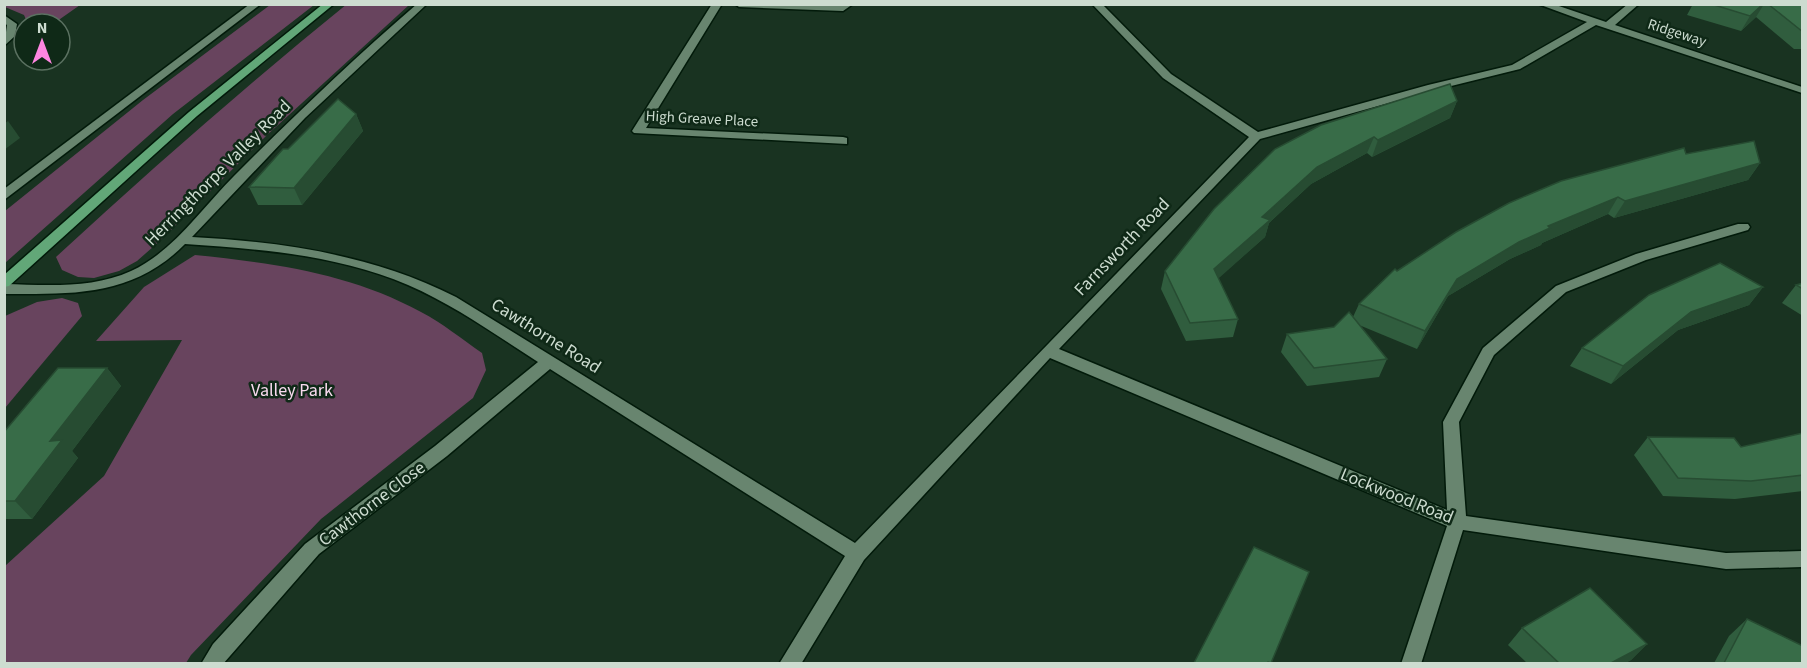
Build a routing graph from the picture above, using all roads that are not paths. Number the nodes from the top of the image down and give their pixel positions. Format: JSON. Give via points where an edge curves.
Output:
{"nodes":[{"id":1,"x":256,"y":4,"type":"edge"},
{"id":2,"x":330,"y":4,"type":"edge"},
{"id":3,"x":423,"y":4,"type":"edge"},
{"id":4,"x":717,"y":4,"type":"edge"},
{"id":5,"x":738,"y":4,"type":"edge"},
{"id":6,"x":849,"y":4,"type":"edge"},
{"id":7,"x":1096,"y":4,"type":"edge"},
{"id":8,"x":1542,"y":4,"type":"edge"},
{"id":9,"x":1635,"y":4,"type":"edge"},
{"id":10,"x":4,"y":18,"type":"edge"},
{"id":11,"x":1601,"y":24,"type":"junction"},
{"id":12,"x":4,"y":43,"type":"edge"},
{"id":13,"x":1803,"y":90,"type":"edge"},
{"id":14,"x":1256,"y":136,"type":"junction"},
{"id":15,"x":843,"y":141,"type":"dead end"},
{"id":16,"x":4,"y":196,"type":"edge"},
{"id":17,"x":1743,"y":227,"type":"dead end"},
{"id":18,"x":180,"y":240,"type":"junction"},
{"id":19,"x":4,"y":284,"type":"edge"},
{"id":20,"x":4,"y":289,"type":"edge"},
{"id":21,"x":1048,"y":351,"type":"junction"},
{"id":22,"x":549,"y":361,"type":"junction"},
{"id":23,"x":1457,"y":522,"type":"junction"},
{"id":24,"x":857,"y":554,"type":"junction"},
{"id":25,"x":1803,"y":559,"type":"edge"},
{"id":26,"x":211,"y":663,"type":"edge"},
{"id":27,"x":789,"y":663,"type":"edge"},
{"id":28,"x":1411,"y":663,"type":"edge"}],
"edges":[{"from":1,"to":16,"type":"street"},
{"from":2,"to":19,"type":"main road","via":[[193,114]]},
{"from":3,"to":18,"type":"street","name":"Herringthorpe Valley Road","via":[[286,130]]},
{"from":4,"to":15,"type":"street","name":"High Greave Place","via":[[638,131]]},
{"from":5,"to":6,"type":"street","via":[[843,8]]},
{"from":7,"to":14,"type":"street","via":[[1167,76]]},
{"from":8,"to":11,"type":"street","name":"Ridgeway"},
{"from":9,"to":11,"type":"street"},
{"from":10,"to":12,"type":"street","via":[[12,24]]},
{"from":11,"to":13,"type":"street","name":"Ridgeway"},
{"from":11,"to":14,"type":"street","via":[[1516,67]]},
{"from":14,"to":21,"type":"street","name":"Farnsworth Road"},
{"from":17,"to":23,"type":"street","via":[[1641,256],[1561,289],[1488,352],[1451,422]]},
{"from":18,"to":20,"type":"street","name":"Herringthorpe Valley Road","via":[[137,274],[108,285]]},
{"from":18,"to":22,"type":"street","name":"Cawthorne Road","via":[[296,250],[402,277],[451,300]]},
{"from":21,"to":23,"type":"street","name":"Lockwood Road"},
{"from":21,"to":24,"type":"street","name":"Farnsworth Road"},
{"from":22,"to":24,"type":"street","name":"Cawthorne Road"},
{"from":22,"to":26,"type":"street","name":"Cawthorne Close","via":[[441,451],[312,549]]},
{"from":23,"to":25,"type":"street","name":"Lockwood Road","via":[[1726,561]]},
{"from":23,"to":28,"type":"street"},
{"from":24,"to":27,"type":"street","name":"Farnsworth Road"}]}
